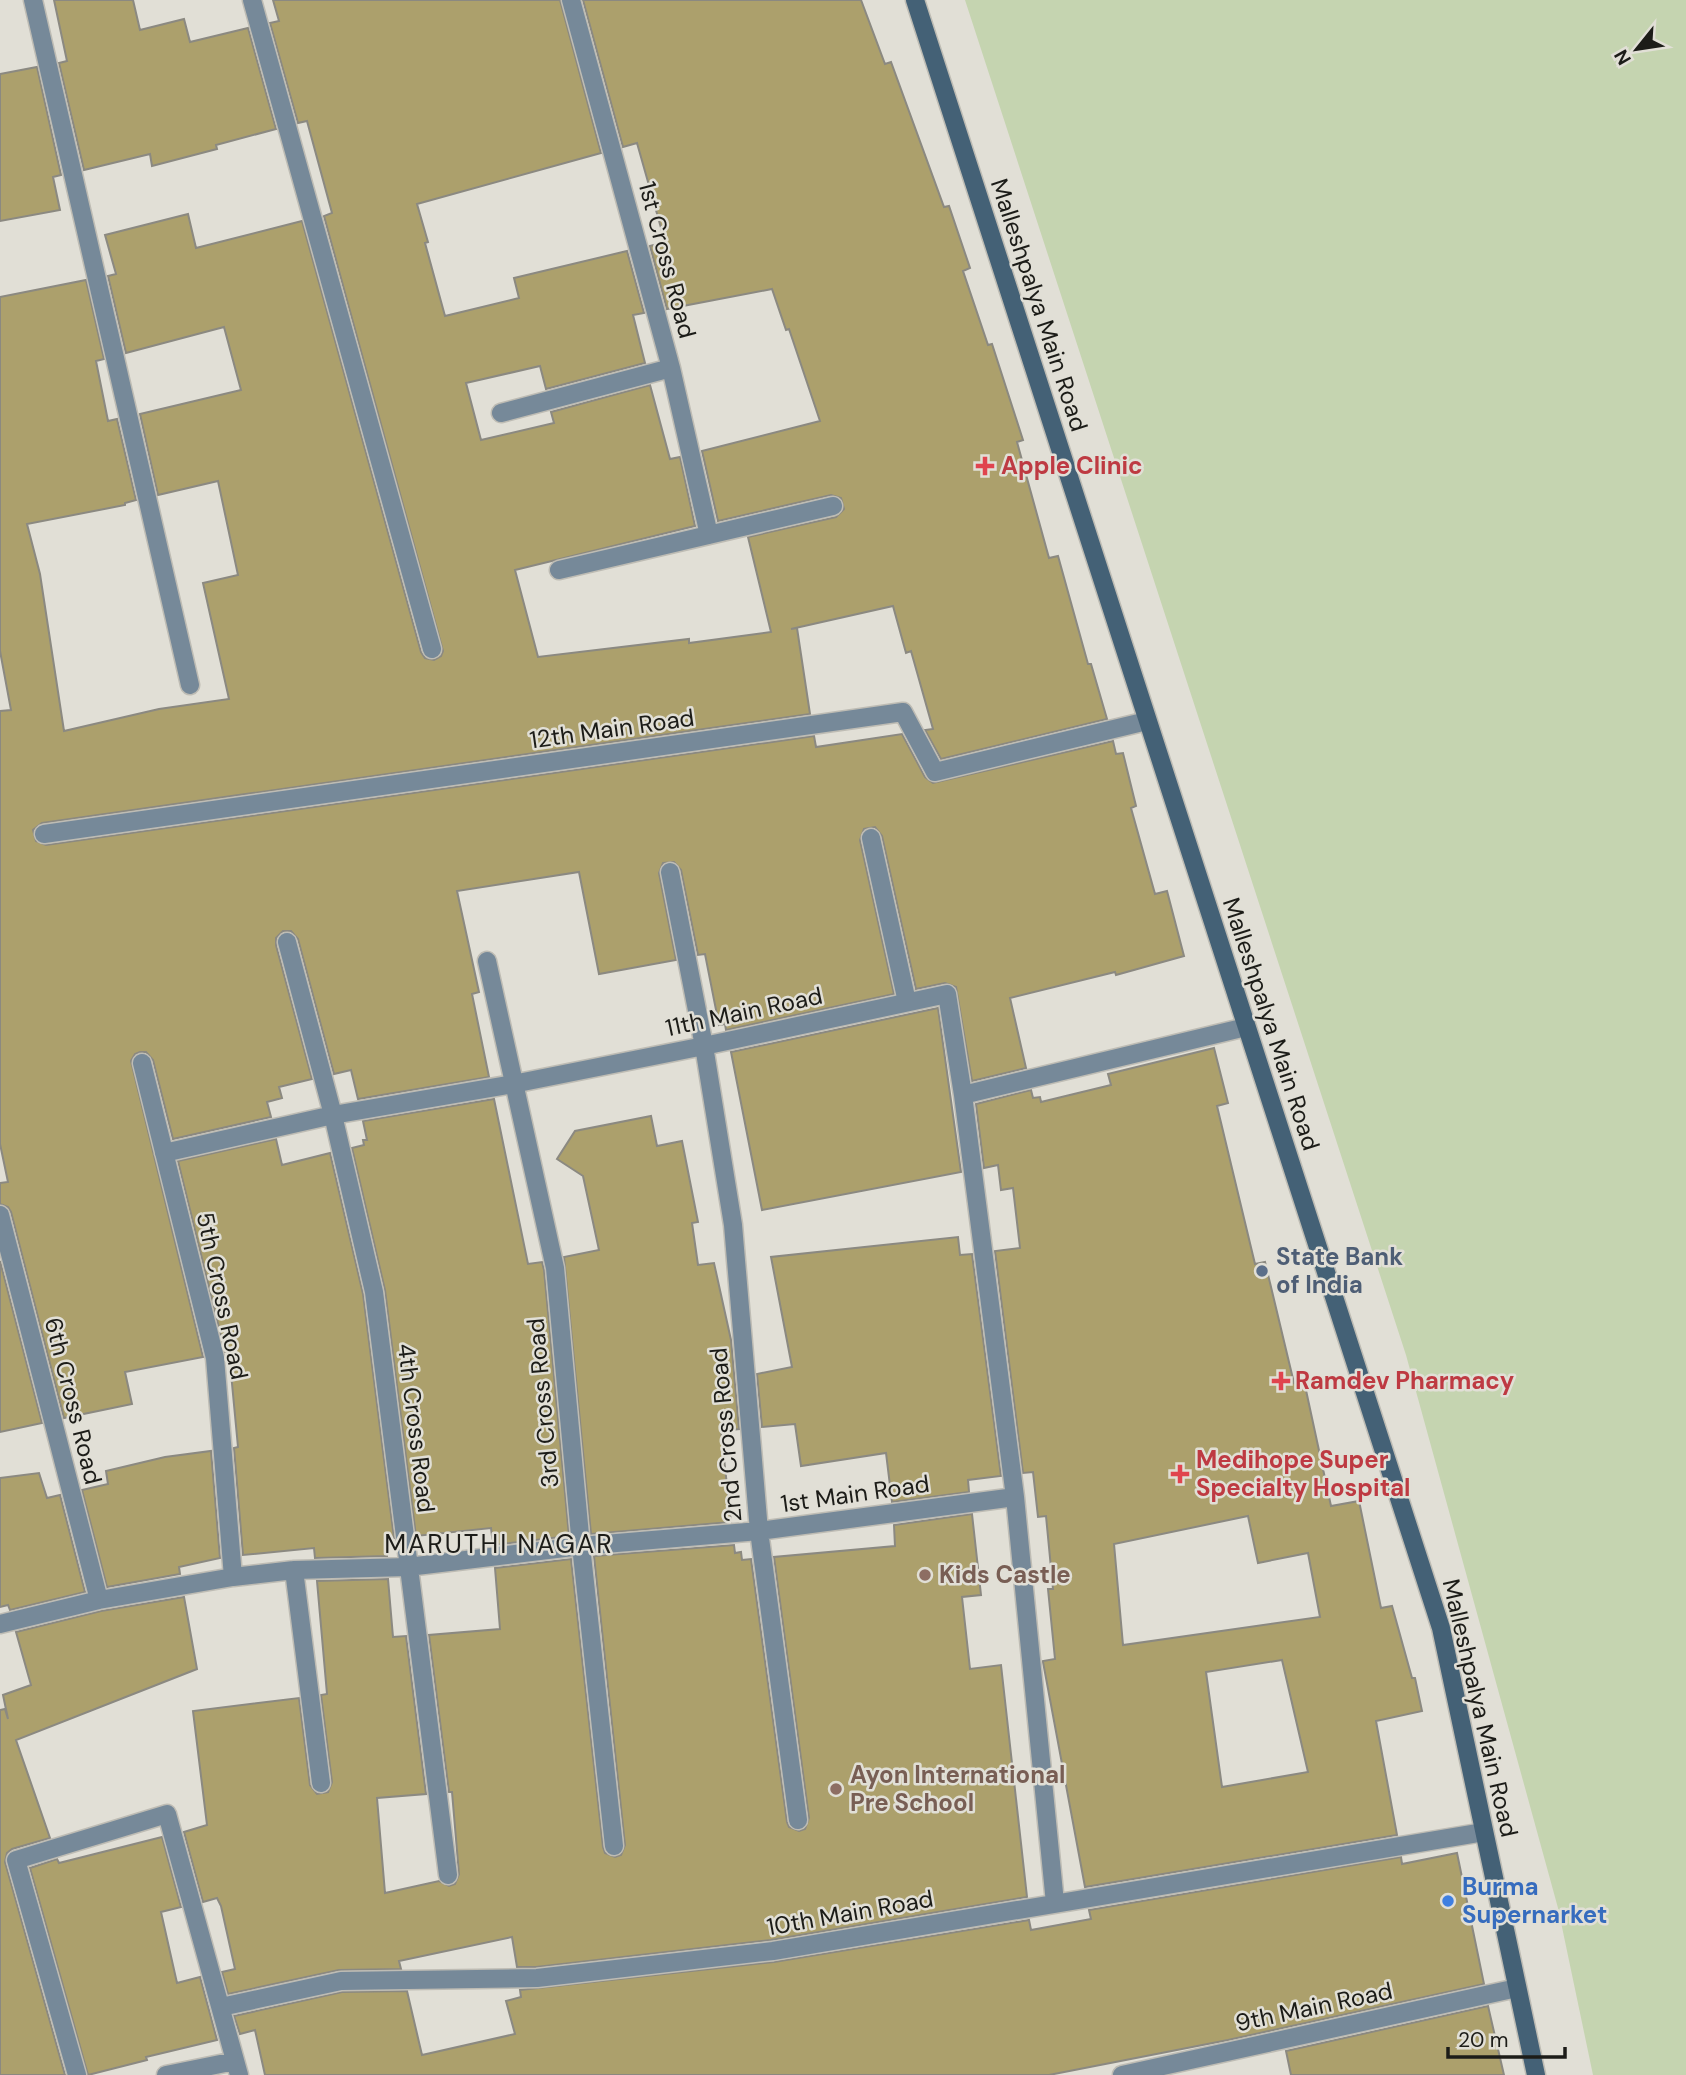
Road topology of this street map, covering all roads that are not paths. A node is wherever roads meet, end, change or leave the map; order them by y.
1 (33, 0) edge
2 (252, 0) edge
3 (571, 0) edge
4 (915, 0) edge
5 (671, 368) junction
6 (500, 413) dead end
7 (833, 506) dead end
8 (709, 535) junction
9 (559, 570) dead end
10 (432, 649) dead end
11 (190, 685) dead end
12 (1147, 721) junction
13 (44, 834) dead end
14 (871, 838) dead end
15 (670, 872) dead end
16 (287, 942) dead end
17 (487, 961) dead end
18 (906, 1002) junction
19 (1247, 1027) junction
20 (704, 1046) junction
21 (142, 1063) dead end
22 (513, 1084) junction
23 (963, 1095) junction
24 (333, 1115) junction
25 (164, 1153) junction
26 (0, 1214) edge
27 (1015, 1497) junction
28 (759, 1531) junction
29 (581, 1546) junction
30 (408, 1567) junction
31 (294, 1570) junction
32 (233, 1577) junction
33 (99, 1600) junction
34 (0, 1624) edge
35 (321, 1783) dead end
36 (798, 1820) dead end
37 (1484, 1832) junction
38 (614, 1846) dead end
39 (448, 1875) dead end
40 (1055, 1903) junction
41 (1517, 1988) junction
42 (222, 2007) junction
43 (237, 2068) edge
44 (77, 2075) edge
45 (166, 2075) edge
46 (1122, 2075) edge
47 (1536, 2075) edge

1 - 11 street
2 - 10 street
3 - 5 street, 1st Cross Road
4 - 12 main road, Malleshpalya Main Road
5 - 6 street
5 - 8 street, 1st Cross Road
7 - 8 street
8 - 9 street
12 - 13 street, 12th Main Road
12 - 19 main road, Malleshpalya Main Road
14 - 18 street
15 - 20 street, 2nd Cross Road
16 - 24 street, 4th Cross Road
17 - 22 street, 3rd Cross Road
18 - 20 street, 11th Main Road
18 - 23 street, 11th Main Road
19 - 23 street
19 - 37 main road, Malleshpalya Main Road
20 - 22 street, 11th Main Road
20 - 28 street, 2nd Cross Road
21 - 25 street, 5th Cross Road
22 - 24 street, 11th Main Road
22 - 29 street, 3rd Cross Road
23 - 27 street
24 - 25 street, 11th Main Road
24 - 30 street, 4th Cross Road
25 - 32 street, 5th Cross Road
26 - 33 street, 6th Cross Road
27 - 28 street, 1st Main Road
27 - 40 street
28 - 29 street, 1st Main Road
28 - 36 street, 2nd Cross Road
29 - 30 street, 1st Main Road
29 - 38 street, 3rd Cross Road
30 - 31 street, 1st Main Road
30 - 39 street, 4th Cross Road
31 - 32 street, 1st Main Road
31 - 35 street
32 - 33 street, 1st Main Road
33 - 34 street, 1st Main Road
37 - 40 street, 10th Main Road
37 - 41 main road, Malleshpalya Main Road
40 - 42 street, 10th Main Road
41 - 46 street, 9th Main Road
41 - 47 main road, Malleshpalya Main Road
42 - 43 street
42 - 44 street
43 - 45 street

